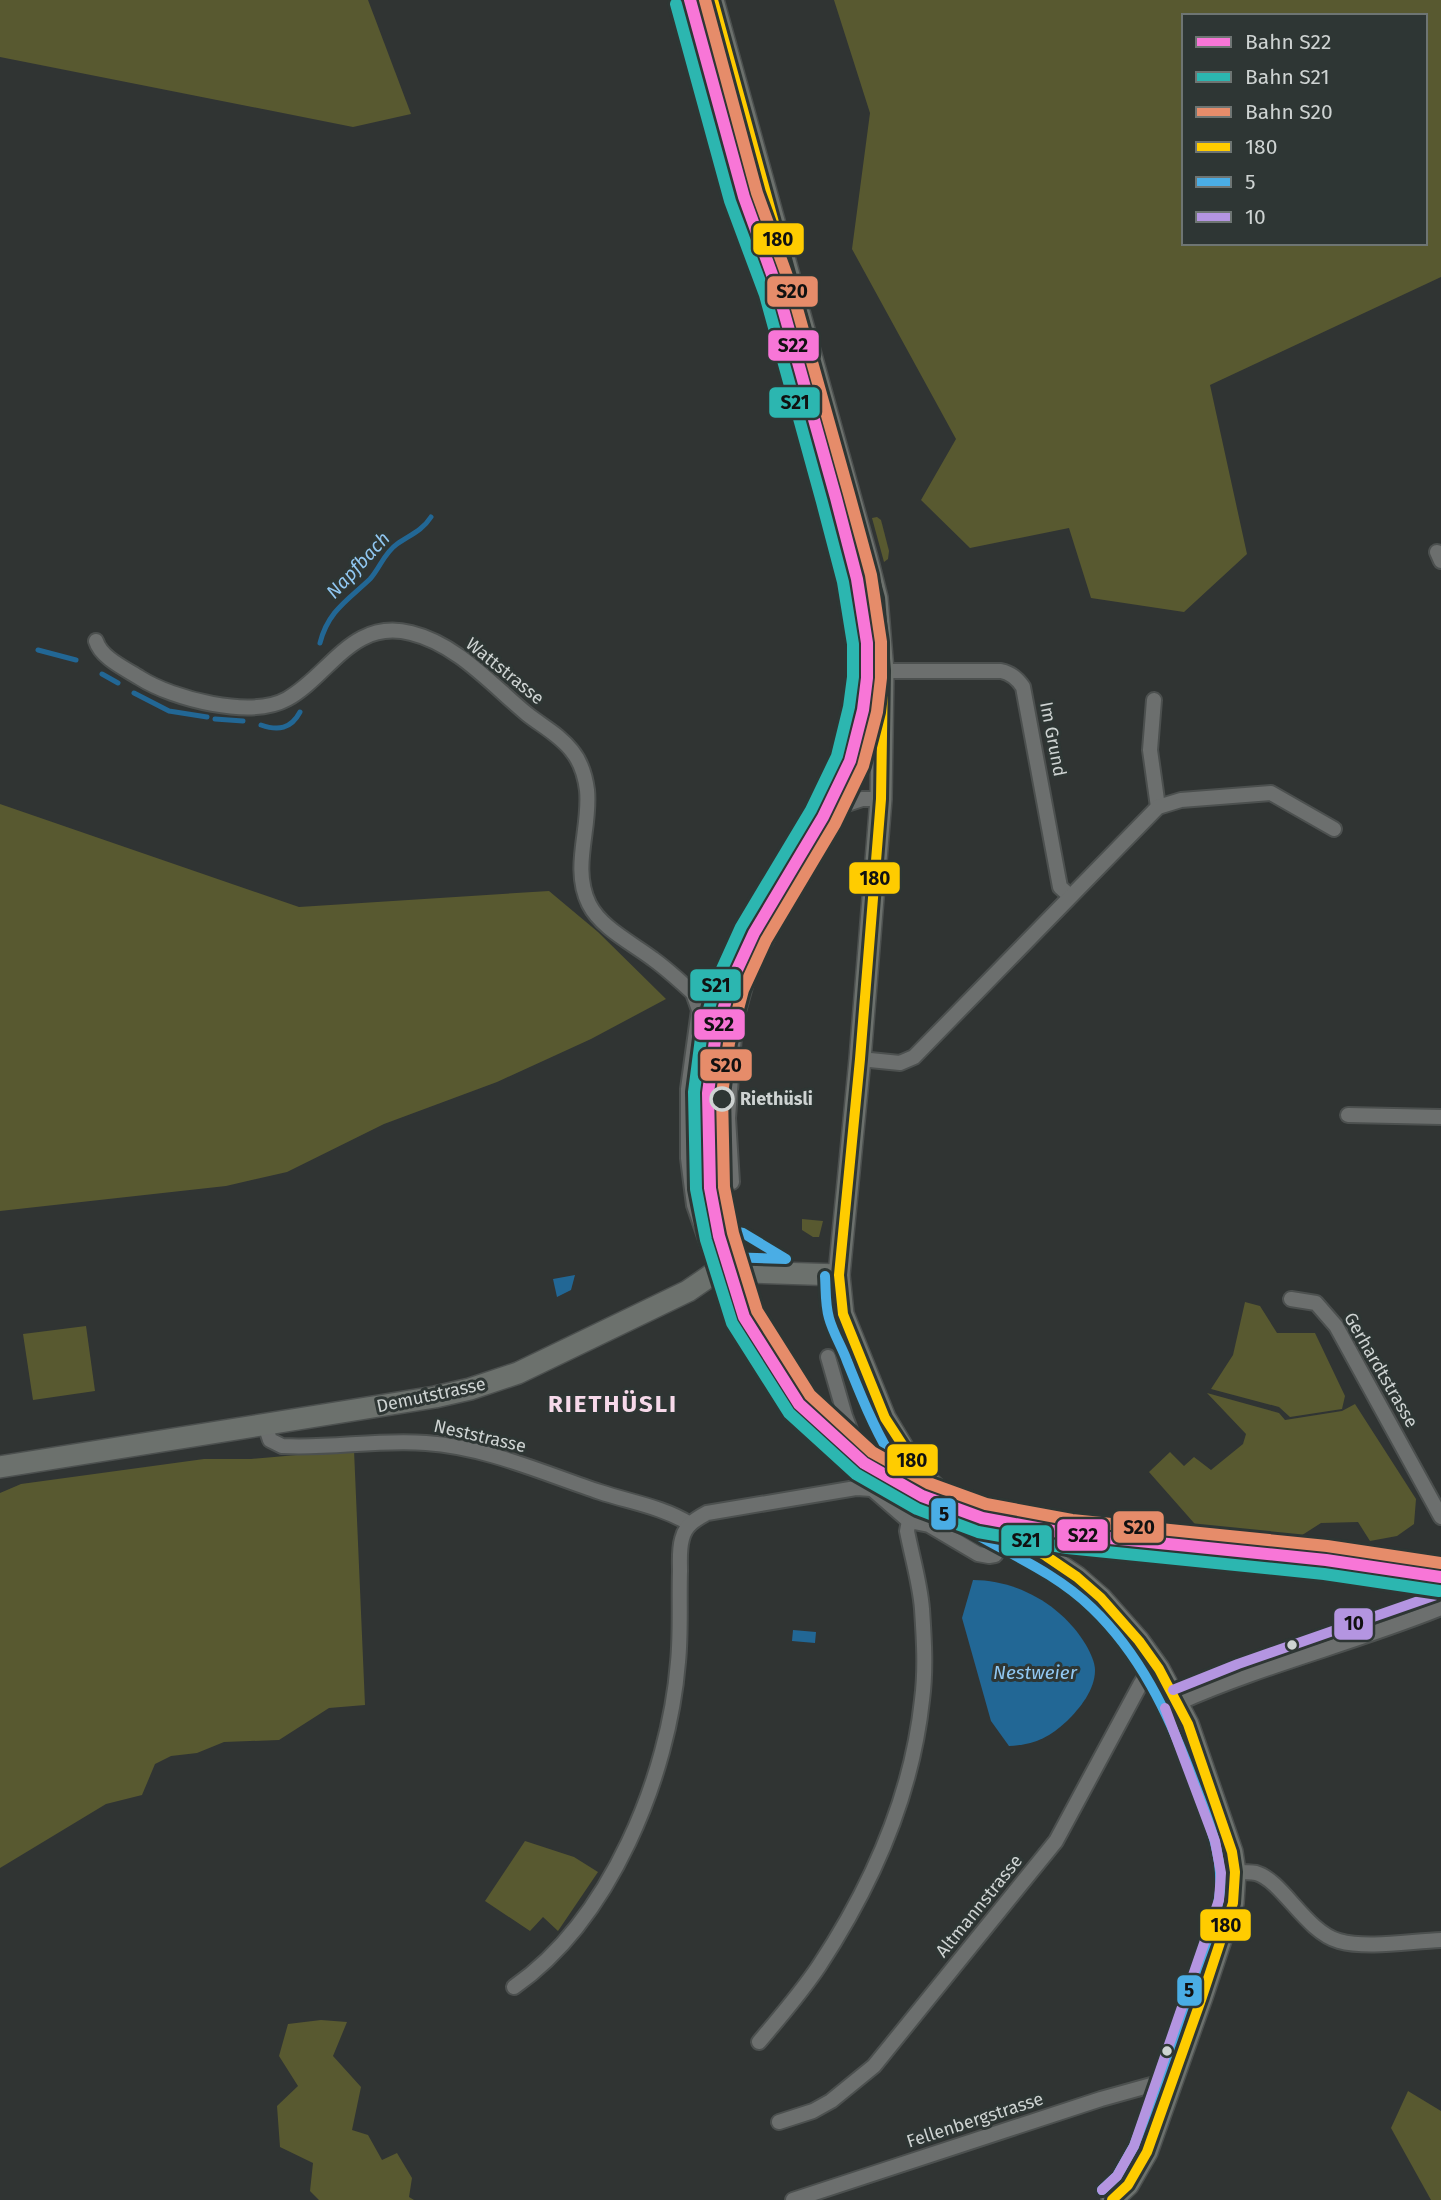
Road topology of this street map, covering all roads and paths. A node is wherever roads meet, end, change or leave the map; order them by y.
1 (713, 0) edge
2 (96, 641) dead end
3 (883, 671) junction
4 (1154, 700) dead end
5 (881, 799) junction
6 (1158, 807) junction
7 (1334, 829) dead end
8 (1070, 896) junction
9 (860, 1059) junction
10 (1348, 1115) dead end
11 (1441, 1118) edge
12 (732, 1182) dead end
13 (717, 1271) junction
14 (839, 1275) junction
15 (1291, 1299) dead end
16 (828, 1357) dead end
17 (265, 1425) junction
18 (0, 1467) edge
19 (872, 1489) junction
20 (1441, 1517) edge
21 (909, 1521) junction
22 (690, 1524) junction
23 (1009, 1535) junction
24 (1441, 1608) edge
25 (1159, 1668) junction
26 (1178, 1703) junction
27 (1235, 1872) junction
28 (1441, 1940) edge
29 (514, 1987) dead end
30 (759, 2042) dead end
31 (1170, 2088) junction
32 (779, 2122) dead end
33 (793, 2200) edge
34 (1112, 2200) edge

1 - 3 main road
2 - 13 street, Wattstrasse
3 - 5 main road
3 - 8 street, Im Grund
4 - 6 street
5 - 9 main road
5 - 12 street
6 - 7 street
6 - 8 street
8 - 9 street
9 - 14 main road
10 - 11 street
13 - 14 main road
13 - 17 main road, Demutstrasse
14 - 23 main road
15 - 20 street, Gerhardtstrasse
16 - 19 street
17 - 18 main road, Demutstrasse
17 - 22 street, Neststrasse
19 - 21 street
19 - 22 street
21 - 23 street
21 - 30 street
22 - 29 street
23 - 25 main road
24 - 26 street
25 - 26 main road
25 - 32 street, Altmannstrasse
26 - 27 main road
27 - 28 street
27 - 31 main road
31 - 33 street, Fellenbergstrasse
31 - 34 main road

